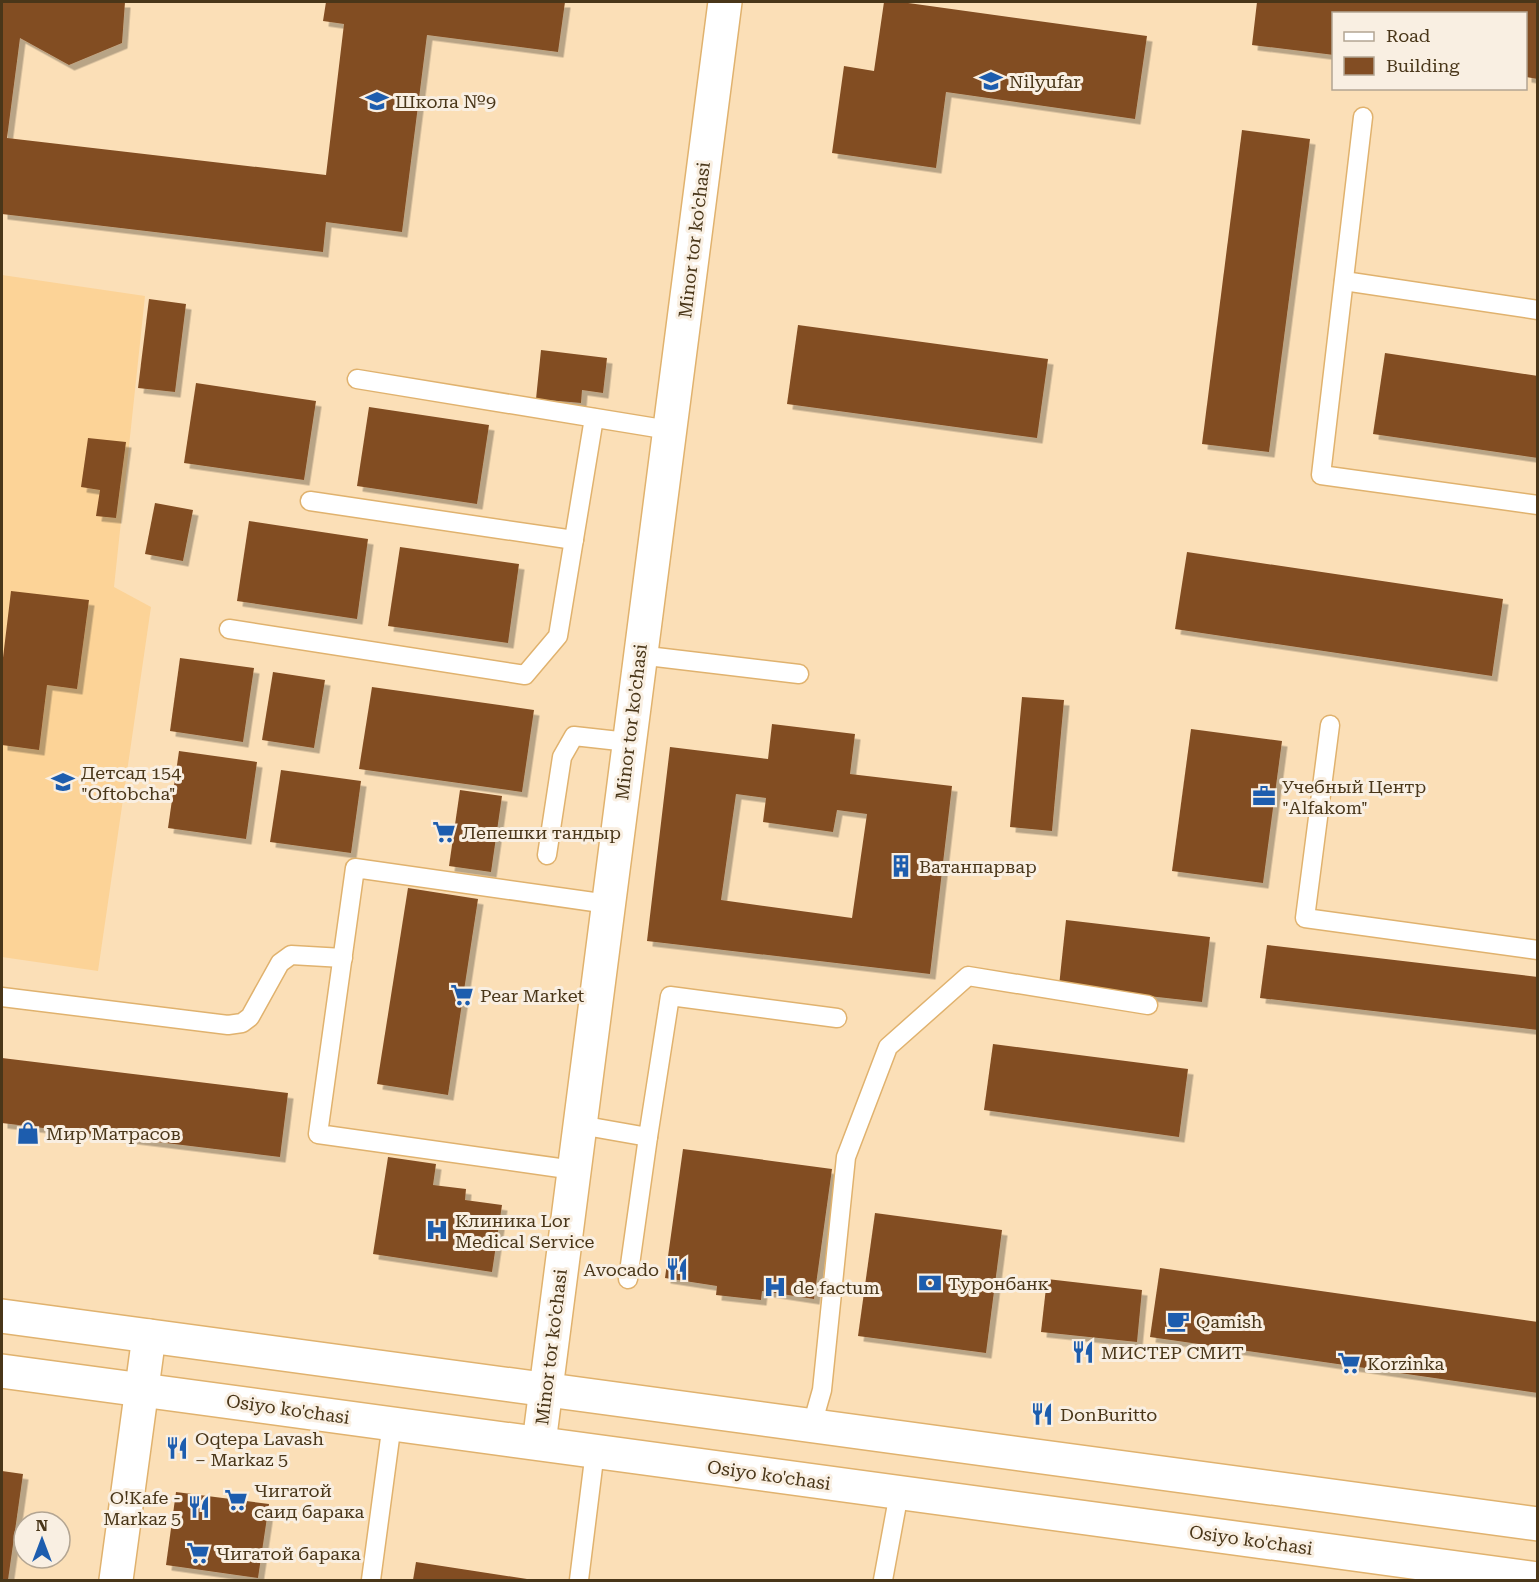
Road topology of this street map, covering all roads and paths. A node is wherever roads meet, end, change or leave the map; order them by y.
1 (725, 2) edge
2 (1364, 117) dead end
3 (1344, 281) junction
4 (1538, 310) edge
5 (357, 379) dead end
6 (594, 418) junction
7 (669, 430) junction
8 (310, 501) dead end
9 (1538, 505) edge
10 (574, 540) junction
11 (229, 629) dead end
12 (639, 655) junction
13 (800, 674) dead end
14 (1329, 725) dead end
15 (628, 742) junction
16 (547, 855) dead end
17 (608, 904) junction
18 (1538, 950) edge
19 (343, 958) junction
20 (2, 997) edge
21 (1148, 1005) dead end
22 (837, 1018) dead end
23 (580, 1125) junction
24 (648, 1137) junction
25 (574, 1170) junction
26 (628, 1279) dead end
27 (2, 1316) edge
28 (149, 1336) junction
29 (2, 1371) edge
30 (142, 1389) junction
31 (546, 1389) junction
32 (392, 1422) junction
33 (812, 1425) junction
34 (539, 1443) junction
35 (595, 1451) junction
36 (899, 1493) junction
37 (1538, 1524) edge
38 (1538, 1579) edge
39 (116, 1581) edge
40 (371, 1581) edge
41 (579, 1581) edge
42 (883, 1581) edge

1 - 7 main road, Minor tor ko'chasi
2 - 3 lane
3 - 4 lane
3 - 9 lane
5 - 6 lane
6 - 7 lane
6 - 10 lane
7 - 12 main road, Minor tor ko'chasi
8 - 10 lane
10 - 11 lane
12 - 13 lane
12 - 15 main road, Minor tor ko'chasi
14 - 18 lane
15 - 16 lane
15 - 17 main road, Minor tor ko'chasi
17 - 19 lane
17 - 23 main road, Minor tor ko'chasi
19 - 20 lane
19 - 25 lane
21 - 33 lane
22 - 24 lane
23 - 24 lane
23 - 25 main road, Minor tor ko'chasi
24 - 26 lane
25 - 31 main road, Minor tor ko'chasi
27 - 28 main road
28 - 30 main road
28 - 31 main road
29 - 30 main road, Osiyo ko'chasi
30 - 32 main road, Osiyo ko'chasi
30 - 39 main road
31 - 33 main road
31 - 34 main road, Minor tor ko'chasi
32 - 34 main road, Osiyo ko'chasi
32 - 40 lane
33 - 37 main road
34 - 35 main road, Osiyo ko'chasi
35 - 36 main road, Osiyo ko'chasi
35 - 41 lane
36 - 38 main road, Osiyo ko'chasi
36 - 42 lane

